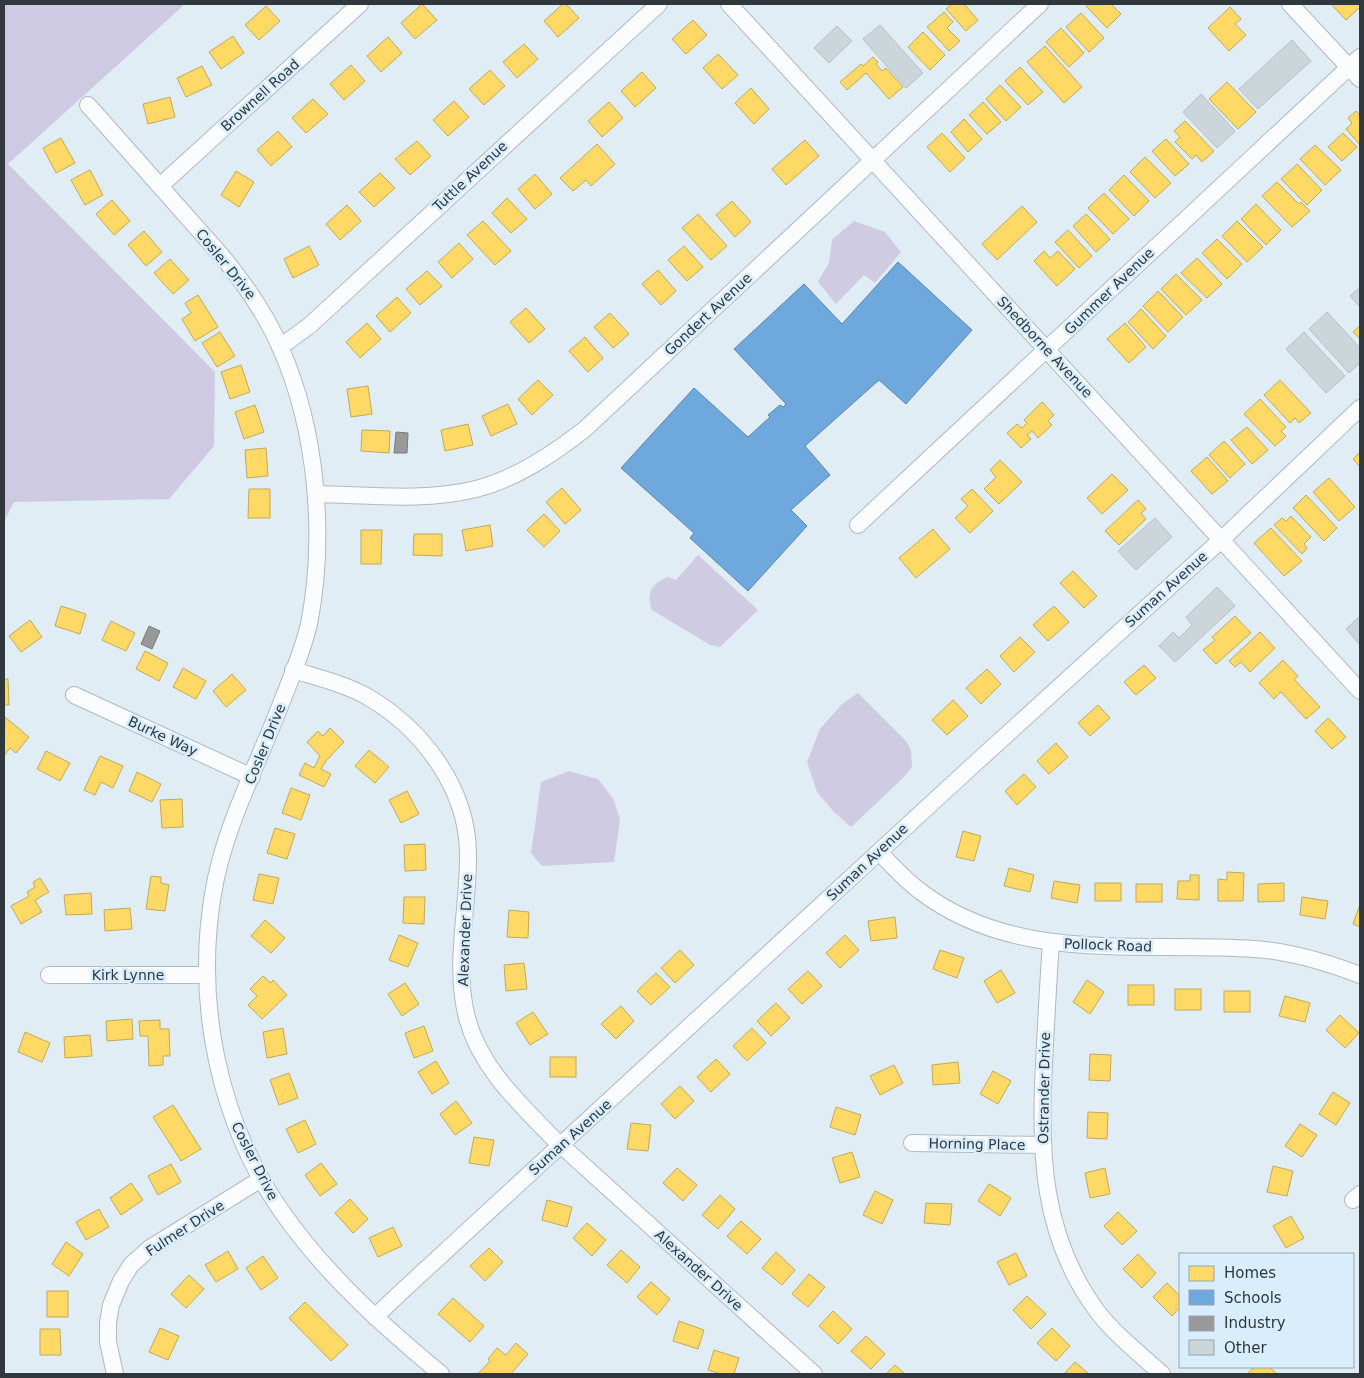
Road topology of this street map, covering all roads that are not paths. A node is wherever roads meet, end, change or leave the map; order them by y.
1 (360, 4) edge
2 (659, 4) edge
3 (730, 4) edge
4 (1040, 4) edge
5 (1290, 4) edge
6 (1357, 67) edge
7 (88, 105) dead end
8 (873, 160) junction
9 (160, 186) junction
10 (280, 347) junction
11 (1048, 350) junction
12 (1360, 408) edge
13 (316, 494) junction
14 (858, 525) dead end
15 (1221, 540) junction
16 (294, 670) junction
17 (1360, 691) edge
18 (74, 695) dead end
19 (252, 776) junction
20 (879, 852) junction
21 (1051, 943) junction
22 (49, 975) dead end
23 (207, 975) junction
24 (1360, 975) edge
25 (912, 1143) dead end
26 (561, 1145) junction
27 (1042, 1145) junction
28 (261, 1179) junction
29 (376, 1317) junction
30 (115, 1374) edge
31 (441, 1374) edge
32 (814, 1374) edge
33 (1162, 1374) edge

1 - 9 street, Brownell Road
2 - 10 street, Tuttle Avenue
3 - 8 street, Shedborne Avenue
4 - 8 street, Gondert Avenue
5 - 6 street
6 - 11 street, Gummer Avenue
7 - 9 street, Cosler Drive
8 - 11 street, Shedborne Avenue
8 - 13 street, Gondert Avenue
9 - 10 street, Cosler Drive
10 - 13 street, Cosler Drive
11 - 14 street, Gummer Avenue
11 - 15 street, Shedborne Avenue
12 - 15 street, Suman Avenue
13 - 16 street, Cosler Drive
15 - 17 street, Shedborne Avenue
15 - 20 street, Suman Avenue
16 - 19 street, Cosler Drive
16 - 26 street, Alexander Drive
18 - 19 street, Burke Way
19 - 23 street, Cosler Drive
20 - 21 street, Pollock Road
20 - 26 street, Suman Avenue
21 - 24 street, Pollock Road
21 - 27 street, Ostrander Drive
22 - 23 street, Kirk Lynne
23 - 28 street, Cosler Drive
25 - 27 street, Horning Place
26 - 29 street, Suman Avenue
26 - 32 street, Alexander Drive
27 - 33 street, Ostrander Drive
28 - 29 street, Cosler Drive
28 - 30 street, Fulmer Drive
29 - 31 street, Cosler Drive

